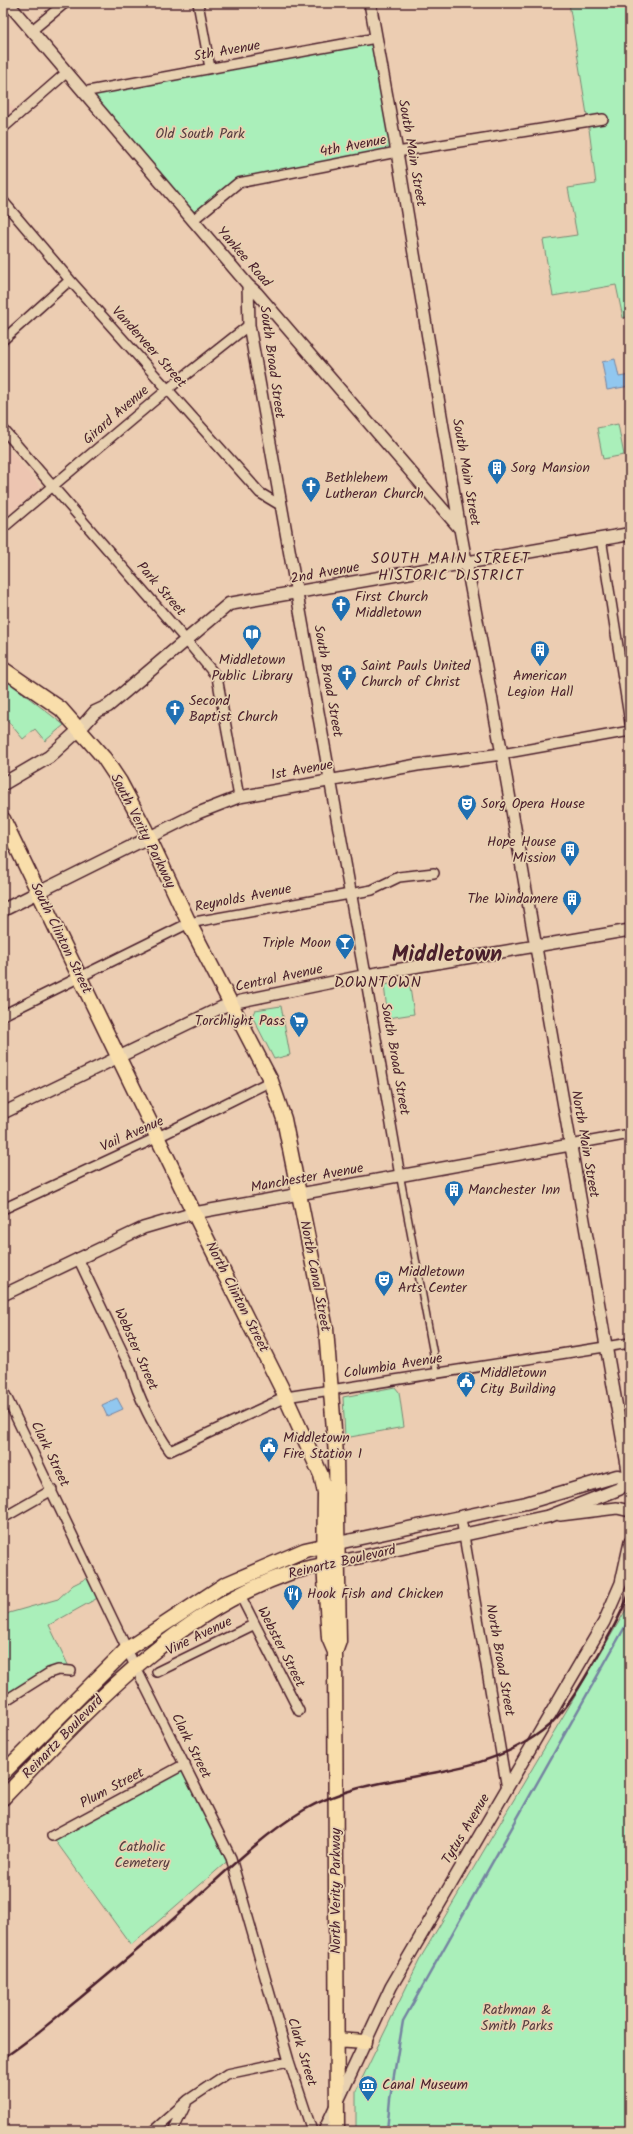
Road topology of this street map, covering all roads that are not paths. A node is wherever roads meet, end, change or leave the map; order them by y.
1 (8, 3) edge
2 (65, 3) edge
3 (198, 3) edge
4 (370, 3) edge
5 (32, 31) junction
6 (376, 38) junction
7 (210, 68) junction
8 (66, 73) junction
9 (83, 92) junction
10 (603, 119) dead end
11 (3, 128) edge
12 (397, 152) junction
13 (3, 201) edge
14 (193, 220) junction
15 (70, 280) junction
16 (248, 285) junction
17 (249, 325) junction
18 (3, 340) edge
19 (168, 389) junction
20 (3, 429) edge
21 (53, 488) junction
22 (280, 505) junction
23 (3, 528) edge
24 (460, 529) junction
25 (630, 534) edge
26 (601, 538) junction
27 (467, 563) junction
28 (297, 593) junction
29 (186, 640) junction
30 (3, 669) edge
31 (10, 676) edge
32 (630, 723) edge
33 (80, 729) junction
34 (630, 731) edge
35 (502, 754) junction
36 (330, 780) junction
37 (3, 784) edge
38 (239, 797) junction
39 (3, 819) edge
40 (149, 839) junction
41 (434, 873) dead end
42 (39, 892) junction
43 (350, 893) junction
44 (3, 910) edge
45 (189, 923) junction
46 (630, 930) edge
47 (535, 946) junction
48 (365, 975) junction
49 (80, 976) junction
50 (231, 1004) junction
51 (3, 1016) edge
52 (120, 1057) junction
53 (271, 1082) junction
54 (3, 1113) edge
55 (630, 1134) edge
56 (158, 1137) junction
57 (570, 1145) junction
58 (400, 1176) junction
59 (299, 1194) junction
60 (3, 1209) edge
61 (194, 1213) junction
62 (78, 1258) junction
63 (3, 1295) edge
64 (630, 1344) edge
65 (606, 1347) junction
66 (438, 1373) junction
67 (3, 1390) edge
68 (330, 1390) junction
69 (286, 1397) junction
70 (170, 1451) joint
71 (630, 1478) edge
72 (630, 1482) edge
73 (52, 1490) junction
74 (630, 1511) edge
75 (550, 1516) junction
76 (3, 1518) edge
77 (461, 1518) junction
78 (464, 1536) junction
79 (630, 1542) edge
80 (332, 1544) junction
81 (331, 1563) junction
82 (240, 1595) junction
83 (253, 1625) junction
84 (127, 1649) junction
85 (135, 1666) junction
86 (71, 1671) dead end
87 (157, 1672) dead end
88 (3, 1702) edge
89 (299, 1711) dead end
90 (185, 1764) junction
91 (3, 1773) edge
92 (507, 1789) junction
93 (3, 1798) edge
94 (52, 1836) dead end
95 (336, 2040) junction
96 (365, 2042) junction
97 (289, 2061) junction
98 (188, 2100) junction
99 (337, 2104) junction
100 (153, 2131) edge
101 (173, 2131) edge
102 (312, 2131) edge
103 (324, 2131) edge
104 (337, 2131) edge

1 - 5 street, Yankee Road
2 - 5 street
3 - 7 street
4 - 6 street, South Main Street
5 - 8 street, Yankee Road
6 - 7 street, 5th Avenue
6 - 12 street, South Main Street
7 - 9 street, 5th Avenue
8 - 9 street, Yankee Road
8 - 11 street
9 - 14 street, Yankee Road
10 - 12 street, 4th Avenue
12 - 14 street, 4th Avenue
12 - 24 street, South Main Street
13 - 15 street, Vanderveer Street
14 - 16 street, Yankee Road
15 - 18 street
15 - 19 street, Vanderveer Street
16 - 17 street, South Broad Street
16 - 24 street, Yankee Road
17 - 19 street, Girard Avenue
17 - 22 street, South Broad Street
19 - 21 street, Girard Avenue
19 - 22 street, Vanderveer Street
20 - 21 street, Park Street
21 - 23 street, Girard Avenue
21 - 29 street, Park Street
22 - 28 street, South Broad Street
24 - 27 street, South Main Street
25 - 26 main road, 2nd Avenue
26 - 27 main road, 2nd Avenue
26 - 32 street
27 - 28 main road, 2nd Avenue
27 - 35 street, South Main Street
28 - 29 main road, 2nd Avenue
28 - 36 street, South Broad Street
29 - 33 main road, 2nd Avenue
29 - 38 street, Park Street
30 - 31 main road, South Verity Parkway
31 - 33 main road, South Verity Parkway
33 - 37 main road, 2nd Avenue
33 - 40 main road, South Verity Parkway
34 - 35 street, 1st Avenue
35 - 36 street, 1st Avenue
35 - 47 street, South Main Street
36 - 38 street, 1st Avenue
36 - 43 street, South Broad Street
38 - 40 street, 1st Avenue
39 - 42 main road, South Clinton Street
40 - 42 street, 1st Avenue
40 - 45 main road, South Verity Parkway
41 - 43 street, Reynolds Avenue
42 - 44 main road, 1st Avenue
42 - 49 main road, South Clinton Street
43 - 45 street, Reynolds Avenue
43 - 48 street, South Broad Street
45 - 49 street, Reynolds Avenue
45 - 50 main road, South Verity Parkway
46 - 47 street, Central Avenue
47 - 48 street, Central Avenue
47 - 57 street, North Main Street
48 - 50 street, Central Avenue
48 - 58 street, South Broad Street
49 - 51 street, Reynolds Avenue
49 - 52 main road, South Clinton Street
50 - 52 street, Central Avenue
50 - 53 main road, North Canal Street
52 - 54 street, Central Avenue
52 - 56 main road, North Clinton Street
53 - 56 street, Vail Avenue
53 - 59 main road, North Canal Street
55 - 57 street, Manchester Avenue
56 - 60 street, Vail Avenue
56 - 61 main road, North Clinton Street
57 - 58 street, Manchester Avenue
57 - 65 street, North Main Street
58 - 59 street, Manchester Avenue
58 - 66 street
59 - 61 street, Manchester Avenue
59 - 68 main road, North Canal Street
61 - 62 street, Manchester Avenue
61 - 69 main road, North Clinton Street
62 - 63 street, Manchester Avenue
62 - 70 street, Webster Street
64 - 65 street, Columbia Avenue
65 - 66 street, Columbia Avenue
65 - 71 street
66 - 68 street, Columbia Avenue
67 - 73 street, Clark Street
68 - 69 street, Columbia Avenue
68 - 80 main road, North Canal Street
69 - 70 street, Columbia Avenue
69 - 80 main road, North Clinton Street
71 - 72 street
71 - 75 main road, Reinartz Boulevard
71 - 77 main road, Reinartz Boulevard
73 - 76 street
73 - 84 street, Clark Street
74 - 75 street
75 - 78 main road, Reinartz Boulevard
77 - 78 street, North Broad Street
77 - 80 main road, Reinartz Boulevard
78 - 81 main road, Reinartz Boulevard
78 - 92 street, North Broad Street
79 - 92 street, Tytus Avenue
80 - 81 main road, North Canal Street
80 - 84 main road, Reinartz Boulevard
81 - 82 main road, Reinartz Boulevard
81 - 95 main road, North Verity Parkway
82 - 83 street, Webster Street
82 - 85 main road, Reinartz Boulevard
83 - 87 street, Vine Avenue
83 - 89 street, Webster Street
84 - 85 street, Clark Street
84 - 91 main road, Reinartz Boulevard
85 - 90 street, Clark Street
85 - 93 main road, Reinartz Boulevard
86 - 88 street
90 - 94 street, Plum Street
90 - 97 street, Clark Street
92 - 96 street, Tytus Avenue
95 - 96 main road
95 - 99 main road, North Verity Parkway
96 - 99 street, Tytus Avenue
97 - 98 street
97 - 102 street, Clark Street
98 - 100 street
98 - 101 street
99 - 103 street, Tytus Avenue
99 - 104 main road, North Verity Parkway

